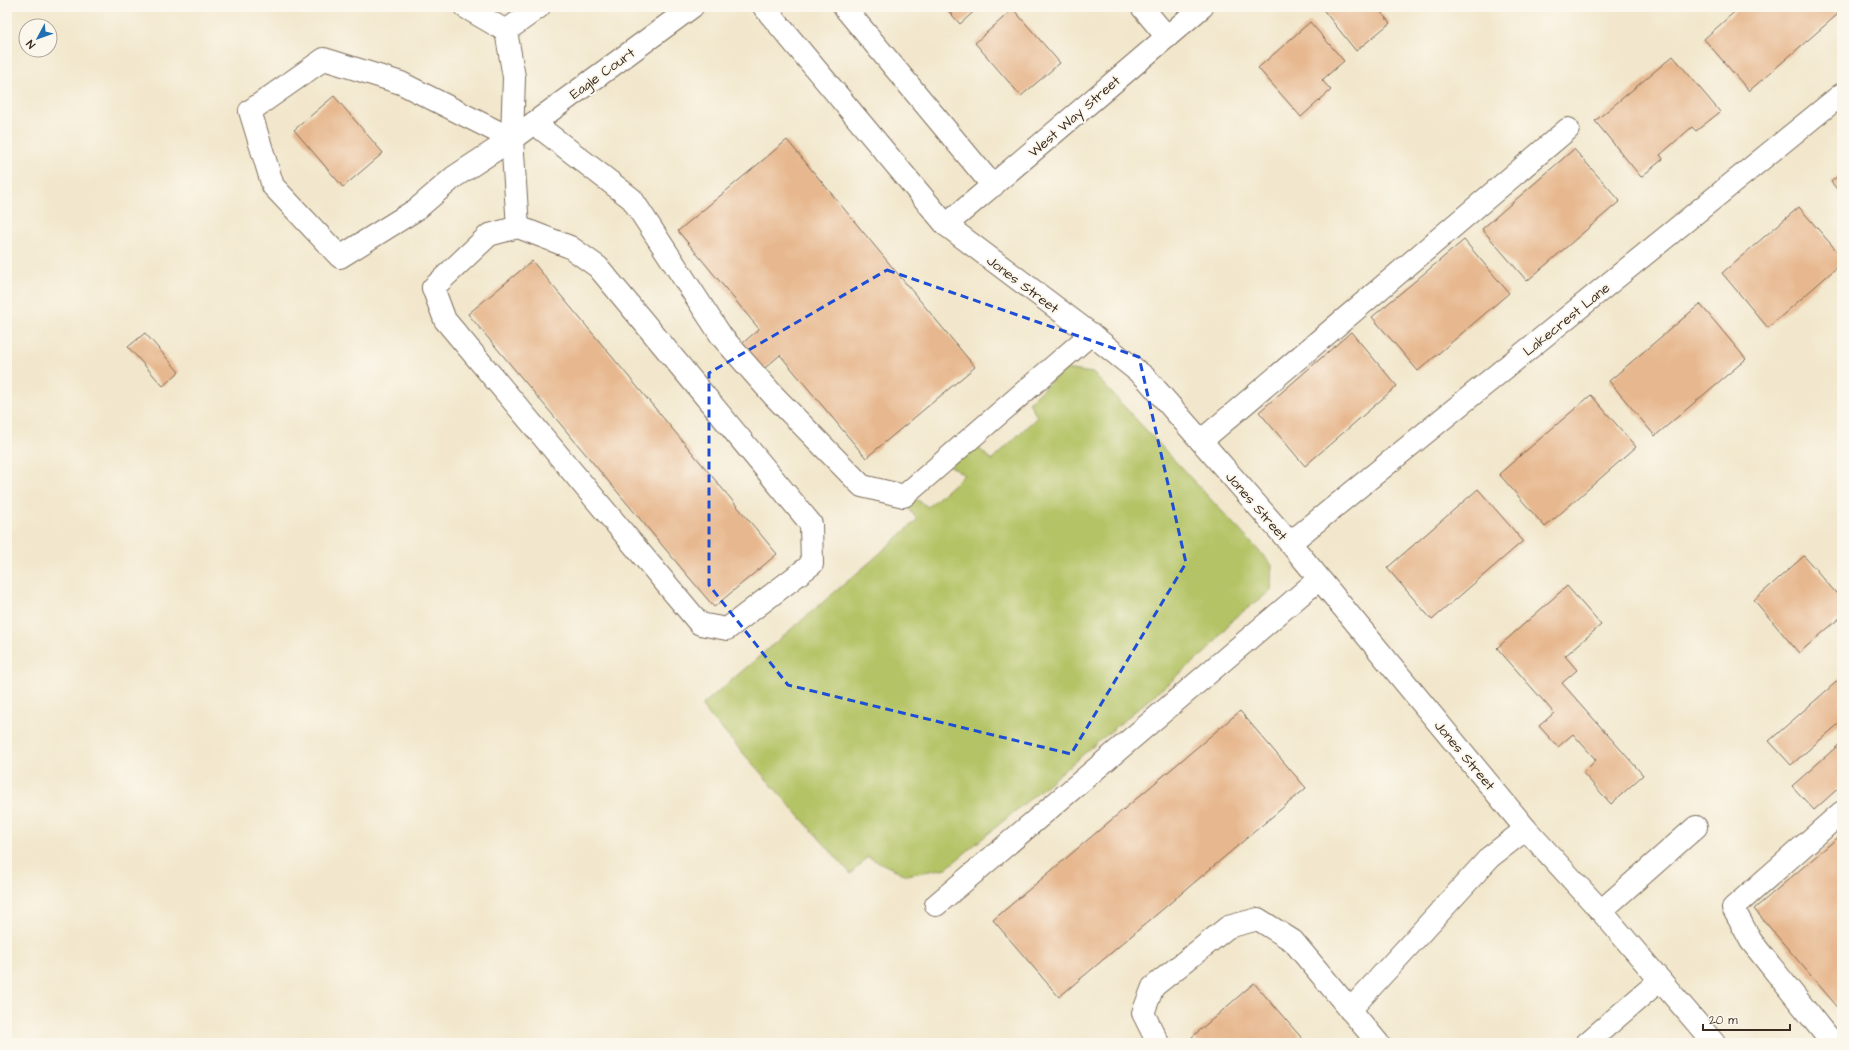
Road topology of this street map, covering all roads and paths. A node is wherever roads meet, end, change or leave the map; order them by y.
1 (465, 7) edge
2 (539, 7) edge
3 (692, 7) edge
4 (764, 7) edge
5 (844, 7) edge
6 (1142, 7) edge
7 (1202, 7) edge
8 (506, 31) junction
9 (1166, 37) junction
10 (1842, 94) edge
11 (534, 123) junction
12 (1568, 129) dead end
13 (512, 139) junction
14 (993, 186) junction
15 (946, 225) junction
16 (518, 227) junction
17 (1091, 334) junction
18 (1201, 441) junction
19 (1290, 543) junction
20 (1320, 579) junction
21 (1842, 812) edge
22 (1696, 827) dead end
23 (1526, 829) junction
24 (936, 905) dead end
25 (1601, 911) junction
26 (1660, 980) junction
27 (1350, 1010) junction
28 (1158, 1043) edge
29 (1378, 1043) edge
30 (1587, 1043) edge
31 (1714, 1043) edge
32 (1832, 1043) edge

1 - 8 street
2 - 8 street
3 - 11 street, Eagle Court
4 - 15 street, Jones Street
5 - 14 street
6 - 9 street
7 - 9 street, West Way Street
8 - 13 street
9 - 14 street, West Way Street
10 - 19 street, Lakecrest Lane
11 - 13 street, Eagle Court
11 - 17 street
12 - 18 street
13 - 13 street, Eagle Court
13 - 16 street
14 - 15 street, West Way Street
15 - 17 street, Jones Street
16 - 16 street
17 - 18 street, Jones Street
18 - 19 street, Jones Street
19 - 20 street, Jones Street
20 - 23 street, Jones Street
20 - 24 street
21 - 32 street
22 - 25 street
23 - 25 street, Jones Street
23 - 27 street
25 - 26 street, Jones Street
26 - 30 street
26 - 31 street, Jones Street
27 - 28 street
27 - 29 street

